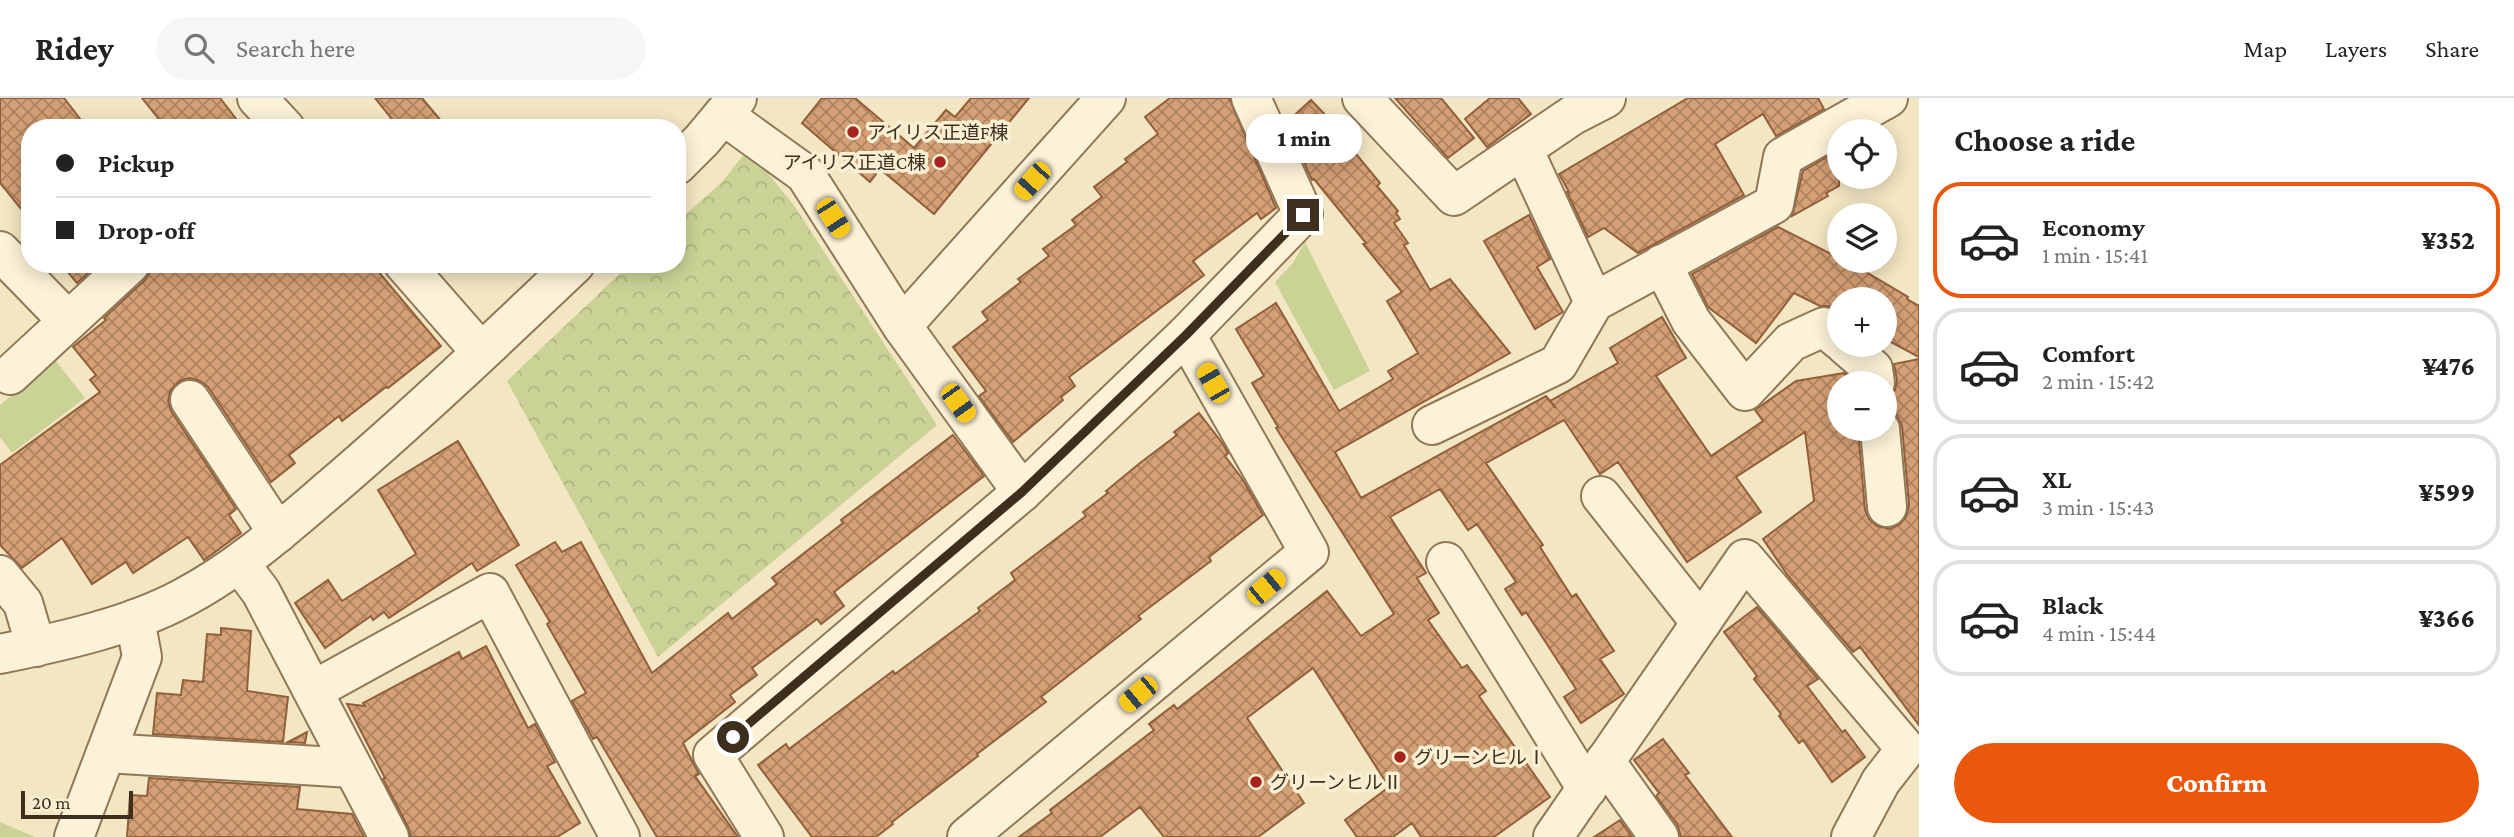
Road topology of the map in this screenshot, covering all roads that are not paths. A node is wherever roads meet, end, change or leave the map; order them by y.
1 (1106, 98) edge
2 (1251, 98) edge
3 (1362, 98) edge
4 (1606, 98) edge
5 (1888, 98) edge
6 (730, 106) edge
7 (1567, 106) edge
8 (1523, 149) junction
9 (686, 155) edge
10 (0, 251) edge
11 (1662, 264) junction
12 (21, 273) edge
13 (21, 273) edge
14 (120, 273) edge
15 (412, 273) edge
16 (565, 273) edge
17 (1594, 302) junction
18 (68, 321) junction
19 (902, 326) junction
20 (1827, 330) edge
21 (1186, 335) junction
22 (481, 352) junction
23 (1860, 357) edge
24 (1874, 371) edge
25 (10, 375) dead end
26 (190, 400) dead end
27 (1432, 425) dead end
28 (1881, 441) edge
29 (1022, 492) junction
30 (1601, 496) dead end
31 (1888, 507) dead end
32 (278, 533) junction
33 (1446, 562) dead end
34 (240, 564) junction
35 (17, 583) edge
36 (135, 619) junction
37 (1701, 623) junction
38 (18, 650) edge
39 (314, 690) junction
40 (106, 753) junction
41 (351, 768) junction
42 (1596, 775) junction
43 (74, 837) edge
44 (389, 837) edge
45 (620, 837) edge
46 (764, 837) edge
47 (967, 837) edge
48 (1553, 837) edge
49 (1659, 837) edge
50 (1851, 837) edge

1 - 19 street
2 - 21 street
3 - 8 street
4 - 7 street
5 - 11 street
6 - 9 street
6 - 19 street
7 - 8 street
8 - 17 street
10 - 13 street
11 - 17 street
11 - 20 street
12 - 18 street
14 - 18 street
15 - 22 street
16 - 22 street
17 - 27 street
18 - 25 street
19 - 29 street
21 - 29 street
21 - 47 street
22 - 32 street
23 - 24 street
26 - 32 street
28 - 31 street
29 - 46 street
30 - 37 street
32 - 34 street
33 - 42 street
34 - 36 street
34 - 39 street
35 - 38 street
36 - 38 street
36 - 40 street
37 - 42 street
37 - 50 street
39 - 41 street
39 - 45 street
40 - 41 street
40 - 43 street
41 - 44 street
42 - 48 street
42 - 49 street

